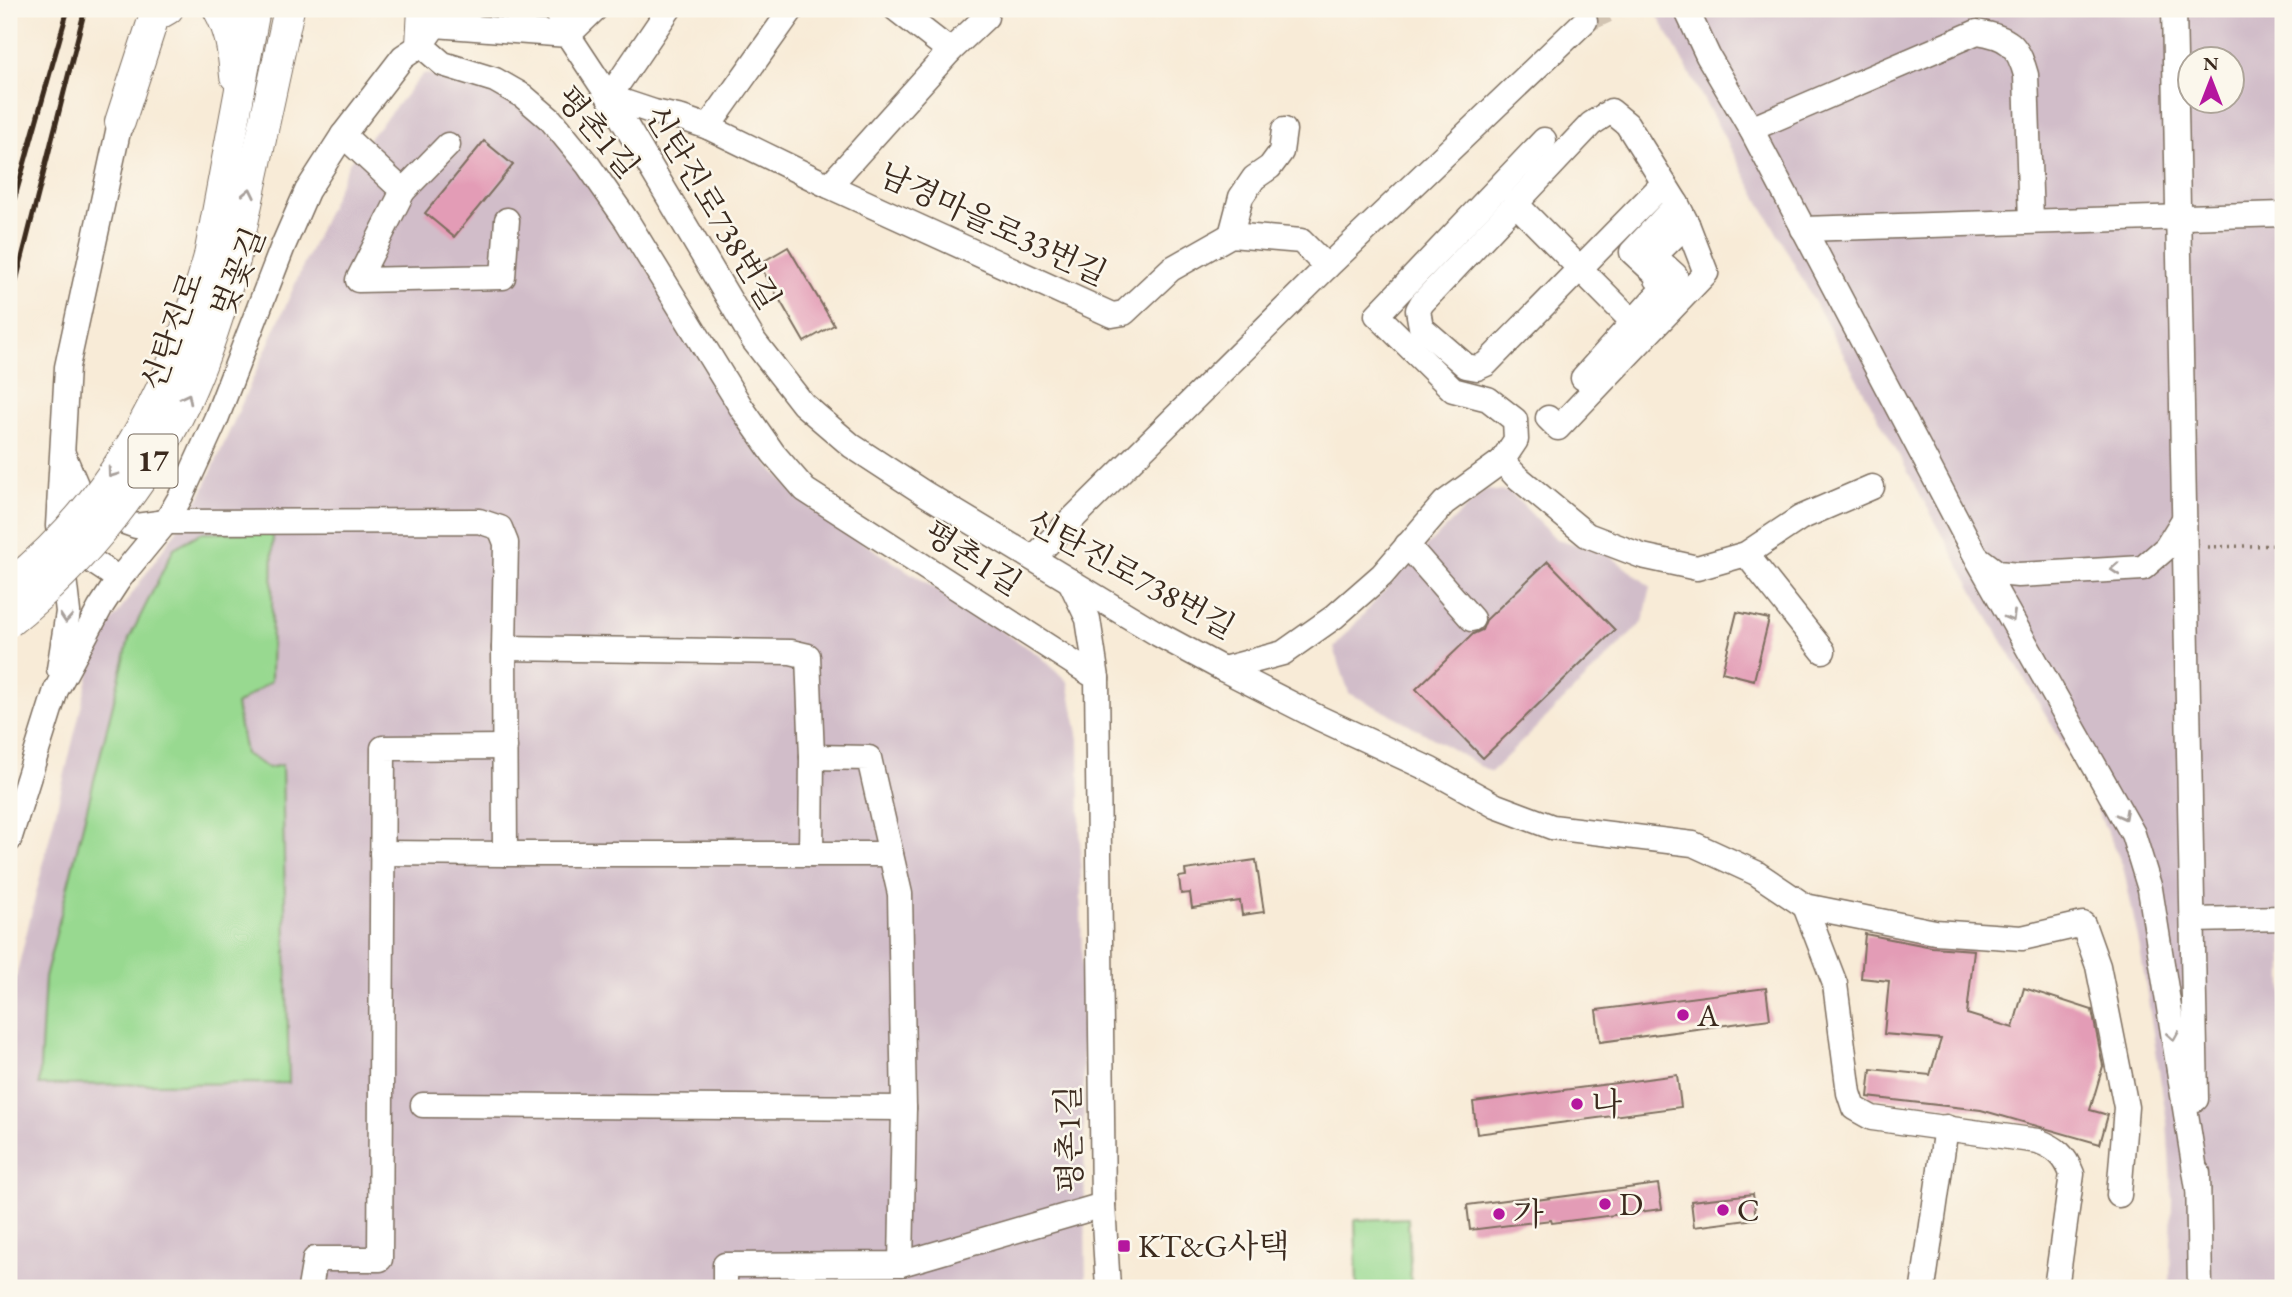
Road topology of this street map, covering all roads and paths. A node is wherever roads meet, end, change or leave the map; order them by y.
1 (143, 9) edge
2 (167, 9) edge
3 (219, 9) edge
4 (256, 9) edge
5 (289, 9) edge
6 (555, 9) edge
7 (595, 9) edge
8 (669, 9) edge
9 (792, 9) edge
10 (896, 9) edge
11 (1686, 9) edge
12 (2174, 9) edge
13 (986, 17) dead end
14 (432, 20) edge
15 (1585, 21) tunnel mouth
16 (568, 35) junction
17 (950, 51) junction
18 (609, 97) junction
19 (236, 110) junction
20 (120, 122) junction
21 (708, 127) junction
22 (1751, 129) junction
23 (1284, 130) dead end
24 (343, 135) junction
25 (1544, 140) dead end
26 (448, 145) dead end
27 (829, 186) junction
28 (403, 191) junction
29 (1515, 203) junction
30 (1676, 204) junction
31 (2283, 214) edge
32 (2178, 216) junction
33 (507, 220) dead end
34 (2031, 221) junction
35 (1802, 229) junction
36 (1231, 235) junction
37 (222, 258) junction
38 (1327, 267) junction
39 (1581, 268) junction
40 (1629, 318) junction
41 (1548, 418) junction
42 (1516, 429) junction
43 (63, 454) junction
44 (1503, 461) junction
45 (1872, 487) dead end
46 (2185, 519) junction
47 (166, 522) junction
48 (58, 526) junction
49 (1407, 545) junction
50 (2283, 545) edge
51 (2208, 547) dead end
52 (1746, 554) junction
53 (1034, 557) junction
54 (1977, 558) junction
55 (119, 579) junction
56 (1070, 581) junction
57 (9, 585) edge
58 (1472, 619) dead end
59 (9, 622) edge
60 (504, 648) junction
61 (1823, 651) dead end
62 (1223, 669) junction
63 (1097, 678) junction
64 (56, 690) junction
65 (505, 747) junction
66 (811, 757) junction
67 (9, 840) edge
68 (382, 853) junction
69 (505, 854) junction
70 (811, 854) junction
71 (891, 854) junction
72 (1805, 906) junction
73 (2283, 918) edge
74 (2193, 919) junction
75 (423, 1105) dead end
76 (904, 1108) junction
77 (1946, 1127) junction
78 (2198, 1189) junction
79 (2119, 1195) dead end
80 (1104, 1205) junction
81 (901, 1264) junction
82 (310, 1288) edge
83 (725, 1288) edge
84 (1108, 1288) edge
85 (1923, 1288) edge
86 (2056, 1288) edge
87 (2200, 1288) edge

1 - 20 street
2 - 20 main road
3 - 19 main road
4 - 19 main road, 신탄진로 / 17
37 -> 5 main road, 신탄진로 / 17
6 - 16 street, 신탄진로738번길
7 - 16 street
8 - 18 street
9 - 21 street
10 - 17 street
11 - 22 street
12 - 32 street
13 - 17 street
14 - 16 street
14 - 24 street, 벚꽃길
14 - 63 street, 평촌1길
15 - 38 street
16 - 18 street, 신탄진로738번길
17 - 27 street
18 - 21 street, 신탄진로738번길
18 - 53 street, 신탄진로738번길
19 - 37 main road, 신탄진로 / 17
20 - 43 street
21 - 27 street, 신탄진로738번길
22 - 34 street
22 - 35 street
23 - 36 street
24 - 28 street
24 - 47 street, 벚꽃길
25 - 42 street
26 - 28 street
27 - 36 street, 남경마을로33번길
28 - 33 street
29 - 30 street
29 - 39 street
29 - 39 street
30 - 39 street
30 - 40 street
30 - 41 street
31 - 32 street
32 - 34 street
32 - 46 street
34 - 35 street
35 - 54 street
36 - 38 street
37 -> 57 main road, 신탄진로 / 17, bridge
59 -> 37 main road, 신탄진로 / 17, bridge
38 - 53 street
39 - 40 street
40 - 41 street
41 - 42 street
42 - 44 street
43 - 47 street
43 - 48 street
44 - 49 street, 신탄진로738번길
44 - 52 street
45 - 52 street
46 -> 54 street
46 - 74 street
47 - 55 street, 벚꽃길
47 - 60 street
48 - 55 street
48 -> 64 street
49 - 58 street
49 - 62 street, 신탄진로738번길
50 - 51 path
52 - 61 street
53 - 56 street, 신탄진로738번길
54 -> 78 street
55 - 64 street, 벚꽃길
56 - 62 street, 신탄진로738번길
56 - 63 street
60 - 65 street
60 - 66 street
62 - 72 street
63 - 80 street, 평촌1길
64 - 67 street, 벚꽃길
65 - 68 street
65 - 69 street
66 - 70 street
66 - 71 street
68 - 69 street
68 - 82 street
69 - 70 street
70 - 71 street
71 - 76 street
72 - 77 street
72 - 79 street
73 - 74 street
74 - 78 street
75 - 76 street
76 - 81 street
77 - 85 street
77 - 86 street
78 - 87 street
80 - 81 street
80 - 84 street, 평촌1길
81 - 83 street

